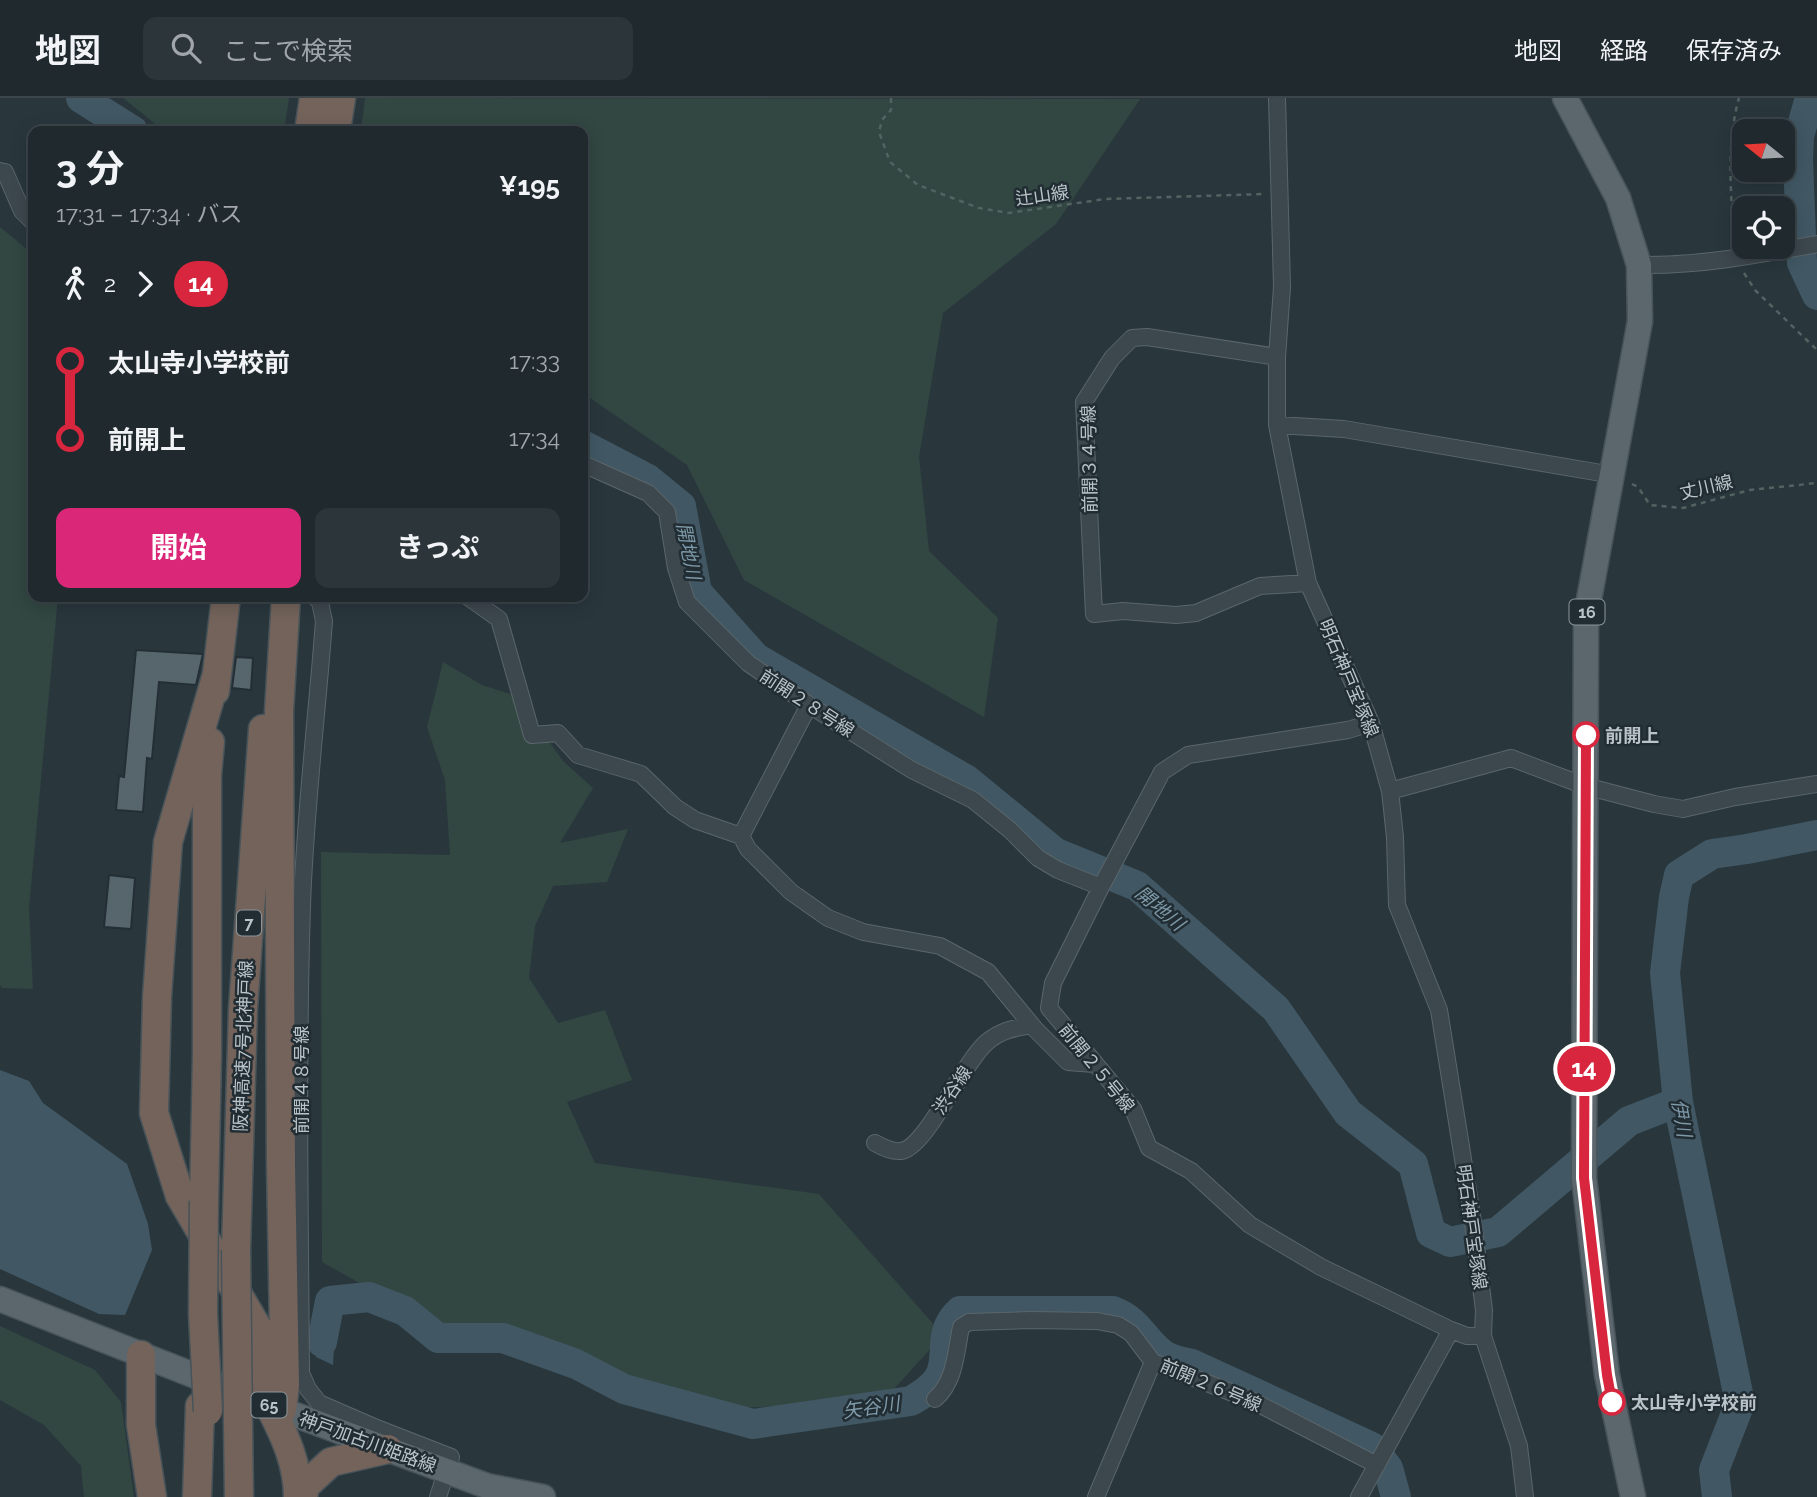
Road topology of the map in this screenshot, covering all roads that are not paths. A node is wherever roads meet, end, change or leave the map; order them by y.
1 (314, 98) edge
2 (341, 98) edge
3 (1277, 98) edge
4 (1565, 98) edge
5 (310, 126) edge
6 (337, 126) edge
7 (0, 171) edge
8 (28, 217) edge
9 (1817, 244) edge
10 (1639, 265) junction
11 (1277, 358) junction
12 (1277, 425) junction
13 (588, 466) edge
14 (1613, 475) junction
15 (1308, 583) junction
16 (225, 602) edge
17 (273, 602) edge
18 (286, 602) edge
19 (320, 602) edge
20 (475, 602) edge
21 (217, 674) junction
22 (809, 705) junction
23 (1371, 723) junction
24 (1817, 784) edge
25 (1585, 786) junction
26 (1390, 792) junction
27 (741, 836) junction
28 (1101, 886) junction
29 (1032, 1025) junction
30 (1094, 1064) junction
31 (875, 1143) dead end
32 (0, 1299) edge
33 (1451, 1330) junction
34 (1483, 1336) junction
35 (141, 1355) junction
36 (1153, 1362) junction
37 (936, 1399) dead end
38 (270, 1405) junction
39 (204, 1408) junction
40 (388, 1449) junction
41 (1380, 1460) junction
42 (447, 1471) junction
43 (152, 1497) edge
44 (197, 1497) edge
45 (210, 1497) edge
46 (239, 1497) edge
47 (301, 1497) edge
48 (438, 1497) edge
49 (543, 1497) edge
50 (1096, 1497) edge
51 (1359, 1497) edge
52 (1525, 1497) edge
53 (1633, 1497) edge

1 - 5 highway
2 - 6 highway
3 - 11 street, 明石神戸宝塚線
4 - 10 main road, 16
7 - 8 street
9 - 10 street
10 - 14 main road, 16
11 - 12 street, 明石神戸宝塚線
11 - 15 street, 前開３４号線
12 - 14 street
12 - 15 street, 明石神戸宝塚線
13 - 22 street, 前開２８号線
14 - 25 main road, 16
15 - 23 street, 明石神戸宝塚線
16 - 21 highway, 阪神高速7号北神戸線
17 - 46 highway, 阪神高速7号北神戸線 / 7, bridge
18 - 38 highway
19 - 42 street, 前開４８号線
20 - 27 street
21 - 38 highway
21 - 39 highway, 阪神高速7号北神戸線, bridge
22 - 27 street
22 - 28 street, 前開２８号線
23 - 26 street, 明石神戸宝塚線
23 - 28 street, 前開２５号線
24 - 25 street
25 - 26 street
25 - 53 main road, 16
26 - 34 street, 明石神戸宝塚線
27 - 29 street
28 - 30 street, 前開２５号線
29 - 30 street
29 - 31 street, 渋谷線
30 - 33 street, 前開２５号線
32 - 35 main road, 神戸加古川姫路線 / 65
33 - 34 street, 前開２５号線
33 - 41 street
34 - 52 street, 明石神戸宝塚線
35 - 38 main road, 神戸加古川姫路線 / 65
35 - 43 highway
36 - 37 street, 前開２６号線
36 - 41 street, 前開２６号線
36 - 50 street
38 - 40 main road, 神戸加古川姫路線 / 65
38 - 47 highway
39 - 44 highway
39 - 45 highway, 阪神高速7号北神戸線
40 - 42 main road, 神戸加古川姫路線 / 65
40 - 47 highway
41 - 51 street
42 - 48 street
42 - 49 main road, 神戸加古川姫路線 / 65

